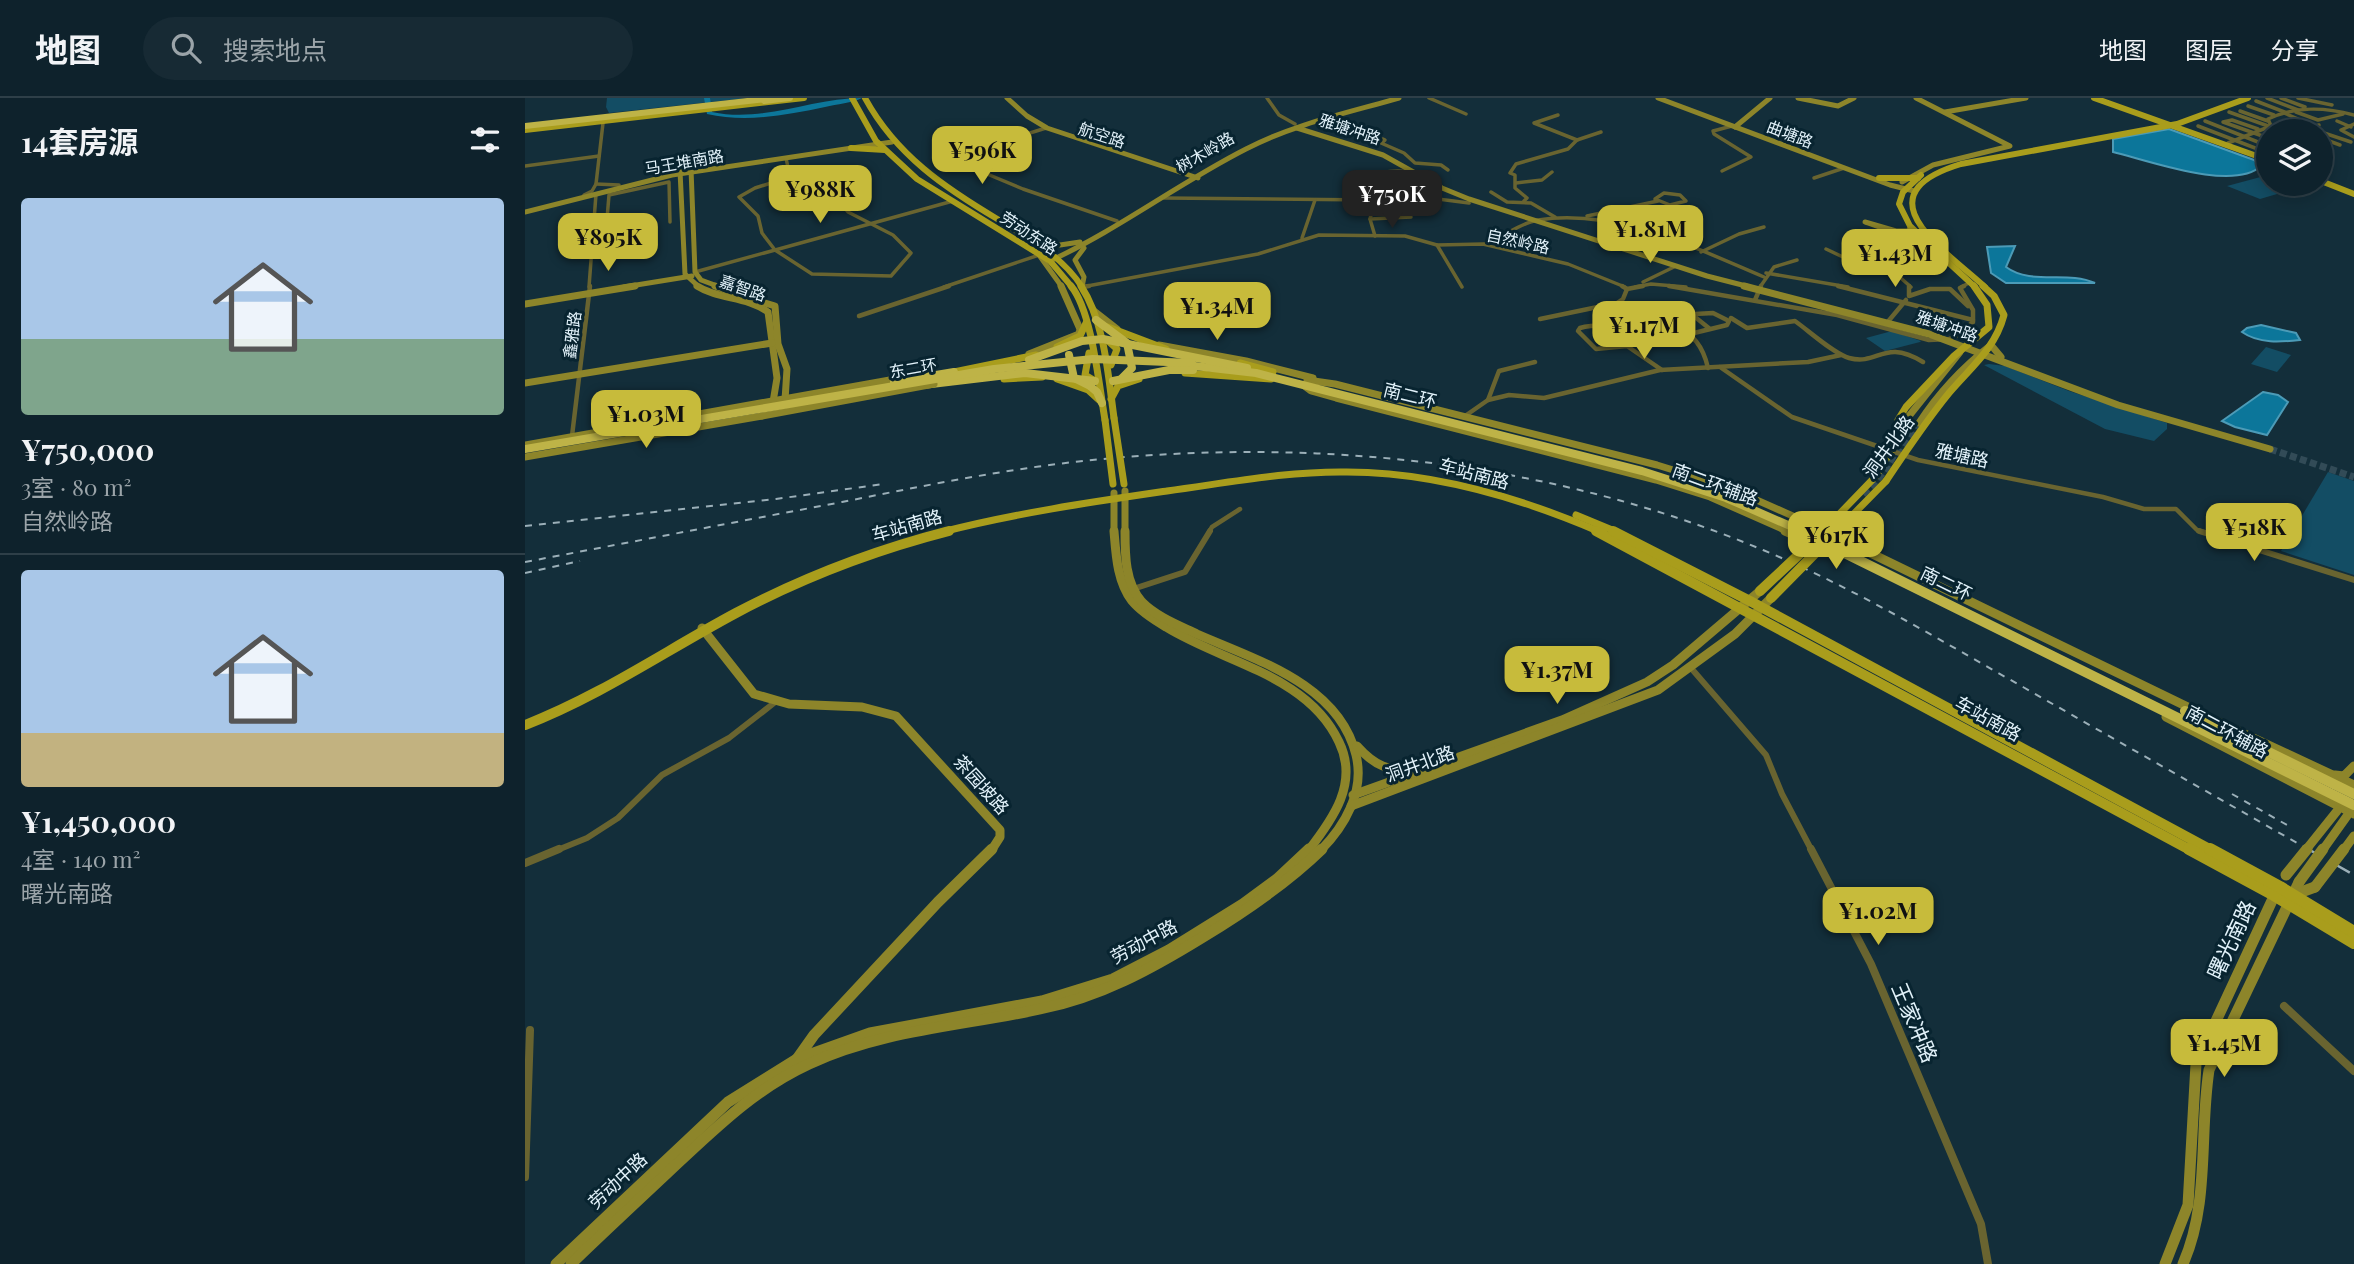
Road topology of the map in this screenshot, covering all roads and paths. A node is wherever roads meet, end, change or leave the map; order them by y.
1 (753, 98) edge
2 (774, 98) edge
3 (790, 98) edge
4 (804, 98) edge
5 (1007, 98) edge
6 (1014, 98) edge
7 (1267, 98) edge
8 (1390, 98) edge
9 (1399, 98) edge
10 (1429, 98) edge
11 (1658, 98) edge
12 (1664, 98) edge
13 (1764, 98) edge
14 (1770, 98) edge
15 (1800, 98) edge
16 (1853, 98) edge
17 (1917, 98) edge
18 (2026, 98) edge
19 (2094, 98) edge
20 (2100, 98) edge
21 (2233, 98) edge
22 (2248, 98) edge
23 (2267, 98) edge
24 (2281, 98) edge
25 (2299, 98) edge
26 (866, 99) edge
27 (854, 101) edge
28 (2256, 101) dead end
29 (738, 103) edge
30 (2248, 106) dead end
31 (2332, 106) dead end
32 (2308, 108) junction
33 (678, 109) junction
34 (1021, 109) junction
35 (2240, 111) dead end
36 (2297, 111) junction
37 (1945, 112) junction
38 (671, 113) junction
39 (2229, 113) dead end
40 (2285, 113) junction
41 (2348, 113) junction
42 (1466, 114) dead end
43 (1558, 115) dead end
44 (2146, 115) junction
45 (2276, 115) junction
46 (2180, 118) junction
47 (2257, 119) edge
48 (2268, 119) edge
49 (2300, 119) edge
50 (2189, 121) junction
51 (2205, 121) dead end
52 (2256, 121) edge
53 (2337, 121) dead end
54 (2352, 122) edge
55 (603, 123) junction
56 (1733, 125) junction
57 (2165, 125) junction
58 (1298, 126) junction
59 (525, 128) edge
60 (1049, 128) junction
61 (2182, 129) junction
62 (2199, 130) junction
63 (870, 131) junction
64 (1601, 132) dead end
65 (2256, 132) edge
66 (2252, 134) junction
67 (2346, 134) junction
68 (2256, 136) edge
69 (2334, 136) joint
70 (2354, 137) edge
71 (1383, 139) dead end
72 (891, 140) junction
73 (1577, 140) junction
74 (878, 142) junction
75 (2231, 142) junction
76 (2333, 143) edge
77 (2353, 144) edge
78 (851, 146) junction
79 (887, 150) junction
80 (2256, 152) edge
81 (2256, 153) edge
82 (599, 156) junction
83 (786, 158) junction
84 (525, 166) edge
85 (1844, 168) junction
86 (1448, 170) dead end
87 (691, 171) junction
88 (1723, 171) dead end
89 (681, 172) junction
90 (1552, 172) dead end
91 (1381, 173) dead end
92 (1417, 174) junction
93 (1198, 175) junction
94 (790, 177) junction
95 (1814, 178) dead end
96 (1879, 178) joint
97 (1922, 178) junction
98 (1516, 183) junction
99 (596, 184) junction
100 (2333, 184) edge
101 (619, 185) junction
102 (1903, 188) junction
103 (1491, 192) dead end
104 (1398, 193) junction
105 (2354, 193) edge
106 (596, 194) junction
107 (584, 195) junction
108 (1164, 198) junction
109 (1315, 200) junction
110 (1375, 200) junction
111 (953, 201) junction
112 (1524, 201) junction
113 (1658, 201) junction
114 (1469, 203) dead end
115 (525, 211) edge
116 (684, 211) junction
117 (670, 213) junction
118 (1411, 217) dead end
119 (1582, 217) junction
120 (1557, 218) junction
121 (1370, 219) junction
122 (1538, 220) junction
123 (1117, 221) junction
124 (670, 222) dead end
125 (872, 223) junction
126 (1764, 227) dead end
127 (1911, 227) junction
128 (615, 230) dead end
129 (1375, 236) junction
130 (1302, 238) junction
131 (1036, 241) junction
132 (1082, 244) junction
133 (1483, 244) junction
134 (1437, 245) junction
135 (1930, 245) junction
136 (1826, 248) dead end
137 (775, 250) junction
138 (1701, 251) junction
139 (1050, 257) junction
140 (1797, 260) dead end
141 (1676, 266) junction
142 (696, 274) junction
143 (686, 275) junction
144 (1765, 275) junction
145 (1969, 283) junction
146 (1082, 286) junction
147 (1637, 286) junction
148 (1462, 287) dead end
149 (1627, 289) junction
150 (1759, 289) junction
151 (589, 291) junction
152 (1909, 296) junction
153 (1755, 300) junction
154 (525, 302) edge
155 (1904, 302) junction
156 (1095, 315) junction
157 (859, 316) dead end
158 (1731, 318) dead end
159 (1086, 319) junction
160 (1971, 319) junction
161 (1540, 320) dead end
162 (1888, 323) junction
163 (1710, 329) junction
164 (1690, 334) junction
165 (1948, 339) junction
166 (1082, 340) junction
167 (1107, 340) junction
168 (772, 343) junction
169 (1966, 348) junction
170 (1985, 351) junction
171 (1841, 355) junction
172 (2005, 360) junction
173 (1535, 362) dead end
174 (1923, 362) dead end
175 (1977, 364) junction
176 (1720, 367) junction
177 (1247, 368) junction
178 (1708, 368) junction
179 (1662, 370) junction
180 (579, 374) junction
181 (1271, 374) junction
182 (971, 379) junction
183 (1112, 381) junction
184 (1290, 382) junction
185 (525, 383) edge
186 (1305, 383) junction
187 (934, 384) junction
188 (1092, 384) junction
189 (1335, 384) junction
190 (907, 387) junction
191 (785, 400) junction
192 (1488, 400) junction
193 (1106, 401) junction
194 (771, 404) junction
195 (1465, 416) junction
196 (1905, 421) tunnel mouth
197 (1919, 423) tunnel mouth
198 (572, 436) junction
199 (2270, 447) tunnel mouth
200 (525, 451) edge
201 (1891, 451) junction
202 (1903, 454) junction
203 (1119, 491) junction
204 (1240, 509) dead end
205 (1807, 522) junction
206 (1850, 542) junction
207 (2354, 580) edge
208 (1129, 590) junction
209 (1760, 591) joint
210 (1771, 598) joint
211 (1747, 604) junction
212 (1758, 610) junction
213 (703, 630) junction
214 (1691, 668) junction
215 (774, 704) junction
216 (525, 723) edge
217 (1353, 743) junction
218 (1450, 760) junction
219 (2354, 766) edge
220 (2331, 774) junction
221 (2354, 785) edge
222 (1357, 794) junction
223 (2354, 794) edge
224 (1349, 802) junction
225 (2354, 805) edge
226 (2337, 811) dead end
227 (2351, 815) edge
228 (2354, 836) edge
229 (525, 863) edge
230 (2277, 891) junction
231 (2291, 900) junction
232 (2354, 932) edge
233 (2354, 943) edge
234 (2284, 1006) dead end
235 (530, 1030) dead end
236 (797, 1059) junction
237 (2354, 1071) edge
238 (779, 1079) junction
239 (525, 1177) edge
240 (556, 1264) edge
241 (571, 1264) edge
242 (1988, 1264) edge
243 (2165, 1264) edge
244 (2183, 1264) edge

1 - 29 main road
2 - 59 highway, bridge
3 - 59 highway, bridge
4 - 29 main road
5 - 34 main road, 航空路
6 - 34 main road, 航空路
7 - 58 street
8 - 58 main road, 树木岭路
9 - 58 main road, 树木岭路
10 - 42 street
11 - 56 main road, 曲塘路
12 - 56 main road, 曲塘路
13 - 56 main road
14 - 56 main road
15 - 16 main road
17 - 37 main road
18 - 37 main road
19 - 44 main road
20 - 44 main road
21 - 46 main road
22 - 50 main road
23 - 36 street
24 - 32 street
25 - 31 street
26 - 72 main road, 劳动东路
27 - 63 main road, 劳动东路
28 - 40 street
29 - 33 main road, bridge
30 - 45 street
32 - 36 street
32 - 41 street
33 - 38 main road
33 - 59 main road
34 - 60 main road, 航空路
35 - 47 street
36 - 40 street
36 - 41 street
37 - 102 main road
38 - 55 main road
38 - 59 main road
39 - 52 street
40 - 45 street
40 - 49 street
41 - 54 street
43 - 73 street
44 - 46 main road
44 - 57 main road
44 - 57 main road
45 - 48 street
46 - 57 main road
50 - 57 main road
50 - 62 main road
51 - 66 street
53 - 54 street
54 - 67 street
55 - 59 main road
55 - 82 street
56 - 85 main road, 曲塘路
56 - 88 street
56 - 96 main road, 曲塘路
57 - 61 main road
57 - 61 main road
57 - 62 main road
57 - 97 main road
58 - 92 main road, 雅塘冲路
58 - 93 main road, 树木岭路
58 - 122 main road, 雅塘冲路
60 - 93 main road, 航空路
60 - 123 street
61 - 81 main road
62 - 75 main road
63 - 74 main road, 劳动东路
63 - 78 main road
64 - 73 street
65 - 66 street
66 - 66 street
66 - 68 street
66 - 75 street
67 - 69 street
67 - 70 street
69 - 77 street
71 - 86 street
72 - 74 main road, 马王堆南路
72 - 131 main road, 劳动东路
73 - 98 street
74 - 78 main road, 马王堆南路
74 - 79 main road, 劳动东路
75 - 80 main road
76 - 77 street
78 - 79 main road
78 - 83 main road, 马王堆南路
78 - 87 main road, 马王堆南路
79 - 111 main road, 劳动东路
82 - 84 street
82 - 99 street
83 - 87 main road, 马王堆南路
83 - 94 street
85 - 95 street
85 - 102 main road, 曲塘路
87 - 89 main road, 马王堆南路
87 - 142 main road
89 - 101 main road, 马王堆南路
89 - 106 main road, 马王堆南路
89 - 116 main road
90 - 98 street
91 - 92 street
92 - 104 street
92 - 122 main road, 雅塘冲路
93 - 108 main road, 树木岭路
93 - 123 main road, 树木岭路
94 - 125 street
94 - 137 street
96 - 102 main road
97 - 102 main road
97 - 102 main road
98 - 112 street
99 - 101 street
99 - 107 street
100 - 105 main road
101 - 107 main road, 马王堆南路
102 - 127 main road, 洞井北路
102 - 170 main road, 洞井北路
103 - 112 street
104 - 110 street, 树木岭路
104 - 114 street
106 - 115 main road, 马王堆南路
106 - 151 street, 鑫雅路
107 - 115 main road, 马王堆南路
108 - 109 street, 树木岭路
108 - 132 main road, 树木岭路
109 - 110 street, 树木岭路
109 - 130 street
110 - 121 street
111 - 125 street
111 - 139 main road, 劳动东路
112 - 120 street
113 - 113 street
113 - 119 street
116 - 117 street
116 - 143 main road
117 - 124 street
117 - 128 street
118 - 121 street
119 - 120 street
119 - 138 street
120 - 122 street
121 - 129 street
122 - 133 street
122 - 141 main road, 雅塘冲路
122 - 150 main road, 雅塘冲路
123 - 132 main road, 树木岭路
125 - 137 street
125 - 137 street
126 - 138 street
127 - 135 main road, 洞井北路
127 - 135 main road
129 - 130 street, 自然岭路
129 - 134 street, 自然岭路
130 - 146 street, 自然岭路
131 - 132 main road
131 - 139 main road, 劳动东路
132 - 139 main road, 树木岭路
132 - 146 main road
133 - 134 street, 自然岭路
133 - 149 street, 自然岭路
134 - 148 street
135 - 145 main road, 洞井北路
136 - 152 street
137 - 142 street
138 - 144 street
139 - 146 main road, 劳动东路
139 - 157 street
139 - 159 main road, 劳动东路
139 - 166 main road
140 - 144 street
141 - 147 street
141 - 150 main road, 雅塘冲路
142 - 143 main road
142 - 191 main road, 嘉智路
143 - 151 main road
143 - 168 main road, 嘉智路
144 - 150 street
144 - 155 street
145 - 160 street
145 - 169 main road, 洞井北路
146 - 156 main road, 劳动东路
147 - 149 street
147 - 153 street
149 - 161 street
150 - 153 street
150 - 162 main road, 雅塘冲路
151 - 154 main road
151 - 180 street, 鑫雅路
152 - 155 street
152 - 160 street
153 - 162 street
155 - 160 street
155 - 162 street
156 - 181 main road, bridge
156 - 183 main road, 劳动东路
156 - 183 highway
156 - 189 main road
158 - 171 street
159 - 166 main road, 劳动东路
159 - 166 main road
160 - 165 street
162 - 165 main road, 雅塘冲路
163 - 163 street
163 - 164 street
164 - 178 street
164 - 179 street
165 - 169 main road, 雅塘冲路
166 - 167 highway, bridge
166 - 188 main road
166 - 188 highway, bridge
166 - 191 main road
166 - 193 main road
166 - 194 highway, bridge
167 - 177 highway, bridge
167 - 183 main road, bridge
168 - 180 main road
168 - 194 main road, 嘉智路
169 - 170 main road, 雅塘冲路
169 - 196 main road
169 - 201 main road, 洞井北路
170 - 172 main road, 雅塘冲路
170 - 172 main road
170 - 175 main road, 洞井北路
170 - 197 main road
171 - 174 street
171 - 176 street
172 - 175 main road
172 - 199 main road, 雅塘冲路
173 - 192 street
175 - 202 main road, 洞井北路
176 - 178 street
176 - 201 street, 雅塘路
177 - 181 highway, 东二环
177 - 194 highway, 东二环, bridge
178 - 179 street
179 - 192 street
180 - 185 main road
180 - 198 street, 鑫雅路
181 - 183 highway
181 - 184 highway, 东二环
181 - 186 highway, 东二环
181 - 190 highway, 东二环, bridge
182 - 187 highway
182 - 188 highway
182 - 193 main road
183 - 184 main road
183 - 193 main road
183 - 193 main road, 劳动东路
184 - 186 highway, 东二环
186 - 189 main road, 南二环辅路
186 - 223 highway, 南二环
186 - 225 highway, 南二环
186 - 227 main road, 南二环辅路
187 - 190 highway, bridge
187 - 200 main road, bridge
188 - 193 highway
189 - 195 main road, 南二环辅路
190 - 200 highway, 东二环, bridge
191 - 194 main road
192 - 195 street
193 - 203 main road, bridge
194 - 198 main road
194 - 200 highway, 东二环, bridge
195 - 205 main road, 南二环辅路
198 - 200 main road
201 - 202 street, 雅塘路
201 - 209 main road, 洞井北路, bridge
202 - 207 street, 雅塘路
202 - 210 main road, 洞井北路, bridge
203 - 208 main road
203 - 211 main road, 车站南路
203 - 213 main road, 车站南路
204 - 208 street
205 - 206 main road, 南二环辅路
205 - 206 main road
206 - 220 main road, 南二环辅路
208 - 217 main road, 劳动中路
208 - 224 main road, 劳动中路
209 - 211 main road, 洞井北路
210 - 212 main road, 洞井北路
211 - 212 main road, 车站南路
211 - 218 main road, 洞井北路
212 - 214 main road, 洞井北路
212 - 230 main road, 车站南路
213 - 215 main road
213 - 216 main road, 车站南路
214 - 224 main road, 洞井北路
214 - 242 street, 王家冲路
215 - 229 street
215 - 236 main road, 茶园坡路
217 - 218 main road
217 - 222 main road, 劳动中路
218 - 222 main road, 洞井北路
219 - 220 main road
220 - 221 main road, 南二环辅路
222 - 224 main road, 劳动中路
224 - 236 main road, 劳动中路
224 - 238 main road, 劳动中路
226 - 230 main road, 曙光南路, bridge
227 - 231 main road, 曙光南路, bridge
228 - 231 main road, bridge
230 - 231 main road, 车站南路
230 - 243 main road, 曙光南路
231 - 232 main road, 车站南路
231 - 233 main road, 车站南路
231 - 244 main road, 曙光南路
234 - 237 street
235 - 239 street
236 - 238 main road, 茶园坡路
236 - 240 main road, 劳动中路
238 - 241 main road, 劳动中路

